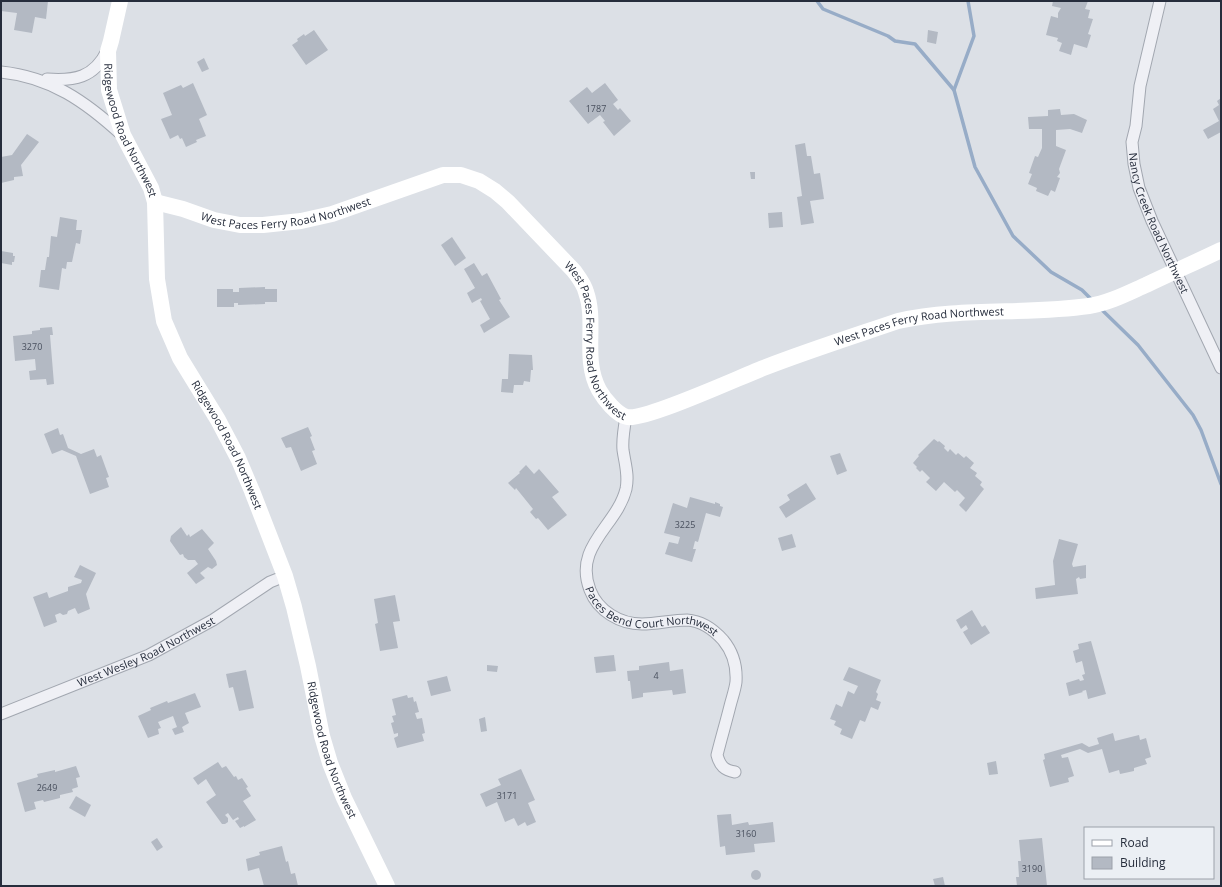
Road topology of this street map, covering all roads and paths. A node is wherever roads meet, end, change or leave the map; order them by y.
1 (120, 1) edge
2 (1160, 1) edge
3 (108, 51) junction
4 (1, 72) edge
5 (34, 79) junction
6 (123, 135) junction
7 (155, 202) junction
8 (1221, 250) edge
9 (1175, 272) junction
10 (1221, 368) edge
11 (626, 417) junction
12 (284, 576) junction
13 (1, 714) edge
14 (735, 772) dead end
15 (387, 886) edge

1 - 3 street, Ridgewood Road Northwest
2 - 9 street, Nancy Creek Road Northwest
3 - 5 street
3 - 6 street, Ridgewood Road Northwest
4 - 5 street
5 - 6 street
6 - 7 street, Ridgewood Road Northwest
7 - 11 street, West Paces Ferry Road Northwest
7 - 12 street, Ridgewood Road Northwest
8 - 9 street, West Paces Ferry Road Northwest
9 - 10 street, Nancy Creek Road Northwest
9 - 11 street, West Paces Ferry Road Northwest
11 - 14 street, Paces Bend Court Northwest
12 - 13 street, West Wesley Road Northwest
12 - 15 street, Ridgewood Road Northwest

